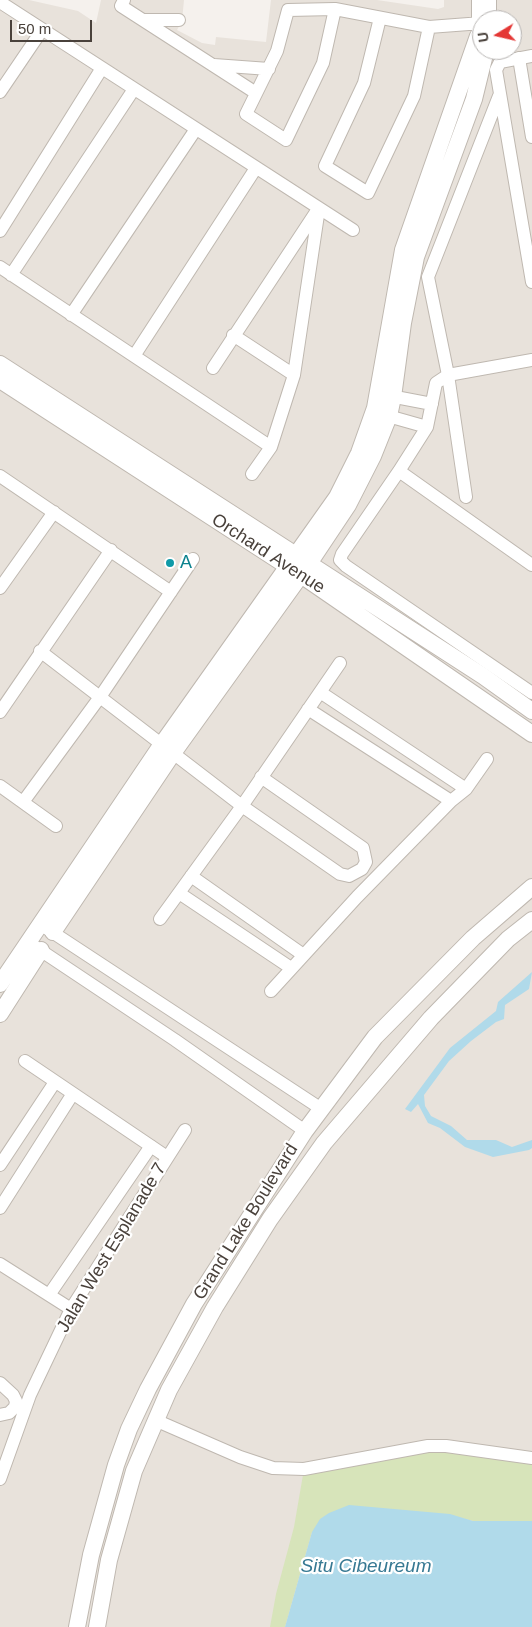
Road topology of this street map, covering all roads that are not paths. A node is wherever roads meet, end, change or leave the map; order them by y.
1 (124, 0) edge
2 (0, 2) edge
3 (335, 9) junction
4 (380, 18) junction
5 (143, 20) junction
6 (179, 20) dead end
7 (429, 28) junction
8 (42, 30) junction
9 (472, 30) edge
10 (526, 57) edge
11 (472, 60) edge
12 (212, 65) junction
13 (102, 68) junction
14 (269, 68) junction
15 (134, 89) junction
16 (0, 92) edge
17 (256, 94) junction
18 (499, 96) junction
19 (196, 129) junction
20 (532, 137) edge
21 (256, 168) junction
22 (319, 208) junction
23 (353, 230) dead end
24 (0, 231) edge
25 (5, 271) edge
26 (532, 282) edge
27 (71, 315) junction
28 (233, 335) junction
29 (134, 356) junction
30 (532, 360) edge
31 (0, 364) edge
32 (213, 368) dead end
33 (448, 375) junction
34 (294, 376) junction
35 (0, 380) edge
36 (386, 396) junction
37 (432, 404) junction
38 (381, 414) junction
39 (426, 427) junction
40 (109, 443) junction
41 (271, 447) junction
42 (399, 471) junction
43 (252, 474) dead end
44 (0, 476) edge
45 (466, 497) dead end
46 (54, 512) junction
47 (111, 550) junction
48 (193, 559) dead end
49 (532, 565) edge
50 (299, 566) junction
51 (0, 588) edge
52 (171, 592) junction
53 (40, 651) junction
54 (340, 663) dead end
55 (320, 692) junction
56 (532, 693) edge
57 (100, 697) junction
58 (308, 709) junction
59 (532, 711) edge
60 (0, 712) edge
61 (532, 734) edge
62 (167, 748) junction
63 (487, 759) dead end
64 (261, 777) junction
65 (0, 786) edge
66 (466, 790) junction
67 (451, 801) junction
68 (24, 802) junction
69 (242, 806) junction
70 (56, 826) dead end
71 (191, 876) junction
72 (532, 887) edge
73 (179, 893) junction
74 (160, 919) dead end
75 (532, 920) edge
76 (46, 928) junction
77 (34, 946) junction
78 (302, 954) junction
79 (291, 968) junction
80 (0, 984) edge
81 (270, 990) dead end
82 (0, 1014) edge
83 (25, 1061) dead end
84 (344, 1077) junction
85 (55, 1082) junction
86 (366, 1094) junction
87 (72, 1095) junction
88 (320, 1108) junction
89 (185, 1130) dead end
90 (305, 1131) junction
91 (151, 1146) junction
92 (288, 1156) junction
93 (167, 1157) junction
94 (0, 1165) edge
95 (306, 1167) junction
96 (0, 1208) edge
97 (0, 1264) edge
98 (49, 1295) junction
99 (71, 1309) junction
100 (0, 1383) edge
101 (0, 1415) edge
102 (155, 1420) junction
103 (532, 1458) edge
104 (0, 1479) edge
105 (77, 1627) edge
106 (97, 1627) edge

1 - 5 street
2 - 8 street
3 - 4 street
3 - 14 street
3 - 17 street
4 - 7 street
4 - 7 street
5 - 6 street
5 - 12 street
7 - 9 street
8 - 13 street
8 - 16 street
10 - 18 street
10 - 20 street
11 - 36 street
12 - 14 street
12 - 17 street
13 - 15 street
13 - 24 street
14 - 17 street
15 - 19 street
15 - 25 street
18 - 26 street
18 - 33 street
19 - 21 street
19 - 27 street
21 - 22 street
21 - 29 street
22 - 23 street
22 - 28 street
22 - 34 street
25 - 27 street
27 - 29 street
28 - 32 street
28 - 34 street
29 - 41 street
30 - 33 street
31 - 40 street, Orchard Avenue
33 - 37 street
33 - 45 street
34 - 41 street
35 - 40 street, Orchard Avenue
36 - 37 street
36 - 38 street
37 - 39 street
38 - 39 street
38 - 50 street
39 - 42 street
40 - 50 street, Orchard Avenue
41 - 43 street
42 - 49 street
42 - 56 street
44 - 46 street
46 - 47 street
46 - 51 street
47 - 52 street
47 - 53 street
48 - 52 street
50 - 59 street, Orchard Avenue
50 - 61 street, Orchard Avenue
50 - 62 street
52 - 57 street
53 - 57 street
53 - 60 street
54 - 55 street
55 - 58 street
55 - 66 street
57 - 62 street
57 - 68 street
58 - 64 street
58 - 67 street
62 - 69 street
62 - 76 street
63 - 66 street
64 - 69 street
64 - 69 street
65 - 68 street
66 - 67 street
67 - 78 street
68 - 70 street
69 - 71 street
71 - 73 street
71 - 78 street
72 - 84 street, Grand Lake Boulevard
73 - 74 street
73 - 79 street
75 - 86 street, Grand Lake Boulevard
76 - 77 street
76 - 88 street
77 - 80 street
77 - 82 street
77 - 90 street
78 - 79 street
79 - 81 street
83 - 85 street
84 - 86 street
84 - 88 street, Grand Lake Boulevard
85 - 87 street
85 - 94 street
86 - 95 street, Grand Lake Boulevard
87 - 91 street
87 - 96 street
88 - 90 street, Grand Lake Boulevard
89 - 93 street, Jalan West Esplanade 7
90 - 92 street, Grand Lake Boulevard
91 - 93 street
91 - 98 street
92 - 95 street
92 - 105 street, Grand Lake Boulevard
93 - 99 street, Jalan West Esplanade 7
95 - 102 street, Grand Lake Boulevard
97 - 98 street
98 - 99 street
99 - 104 street, Jalan West Esplanade 7
100 - 101 street
102 - 103 street
102 - 106 street, Grand Lake Boulevard

